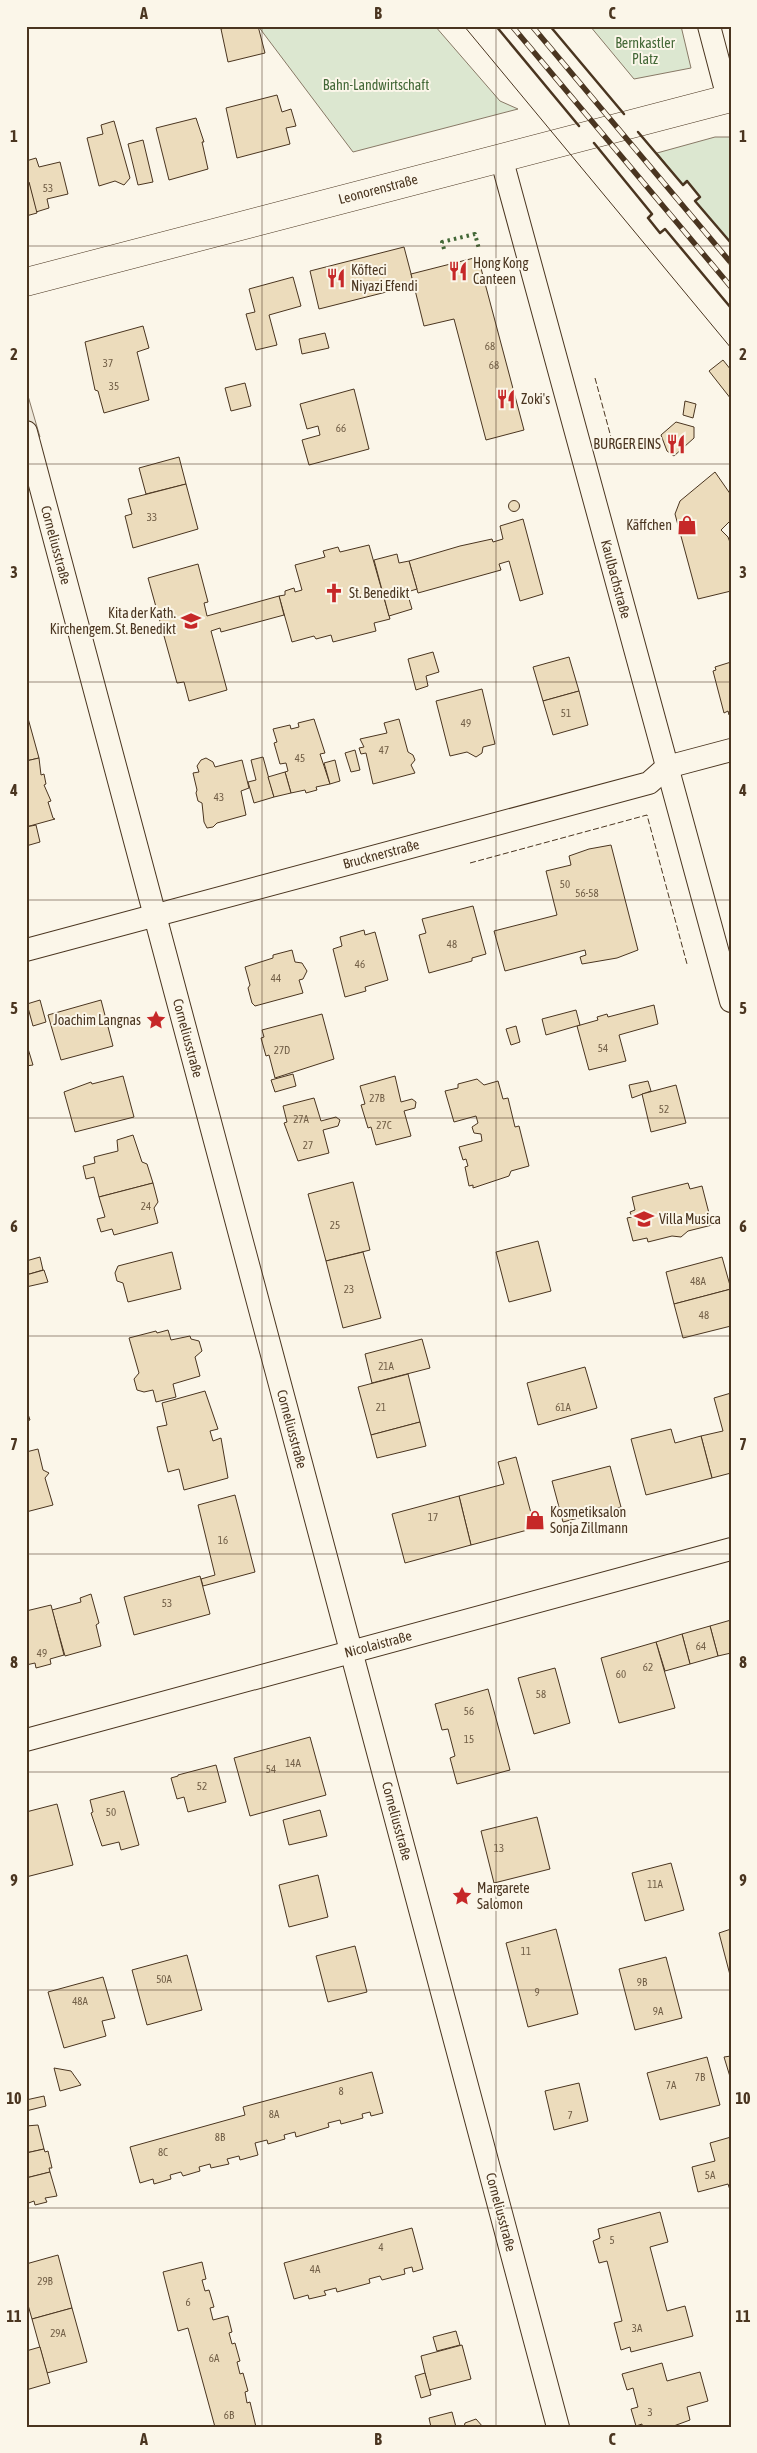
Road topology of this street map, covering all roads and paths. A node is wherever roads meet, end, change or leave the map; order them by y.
1 (709, 26) edge
2 (730, 98) edge
3 (501, 157) junction
4 (26, 282) edge
5 (26, 432) edge
6 (731, 750) edge
7 (667, 767) junction
8 (155, 915) junction
9 (26, 950) edge
10 (731, 1001) edge
11 (731, 1550) edge
12 (351, 1651) junction
13 (26, 1740) edge
14 (558, 2427) edge

1 - 2 street
2 - 3 main road, Leonorenstraße
3 - 4 main road, Leonorenstraße
3 - 7 street, Kaulbachstraße
5 - 8 street, Corneliusstraße
6 - 7 street, Brucknerstraße
7 - 8 street, Brucknerstraße
7 - 10 street, Kaulbachstraße
8 - 9 street, Brucknerstraße
8 - 12 street, Corneliusstraße
11 - 12 street, Nicolaistraße
12 - 13 street, Nicolaistraße
12 - 14 street, Corneliusstraße

